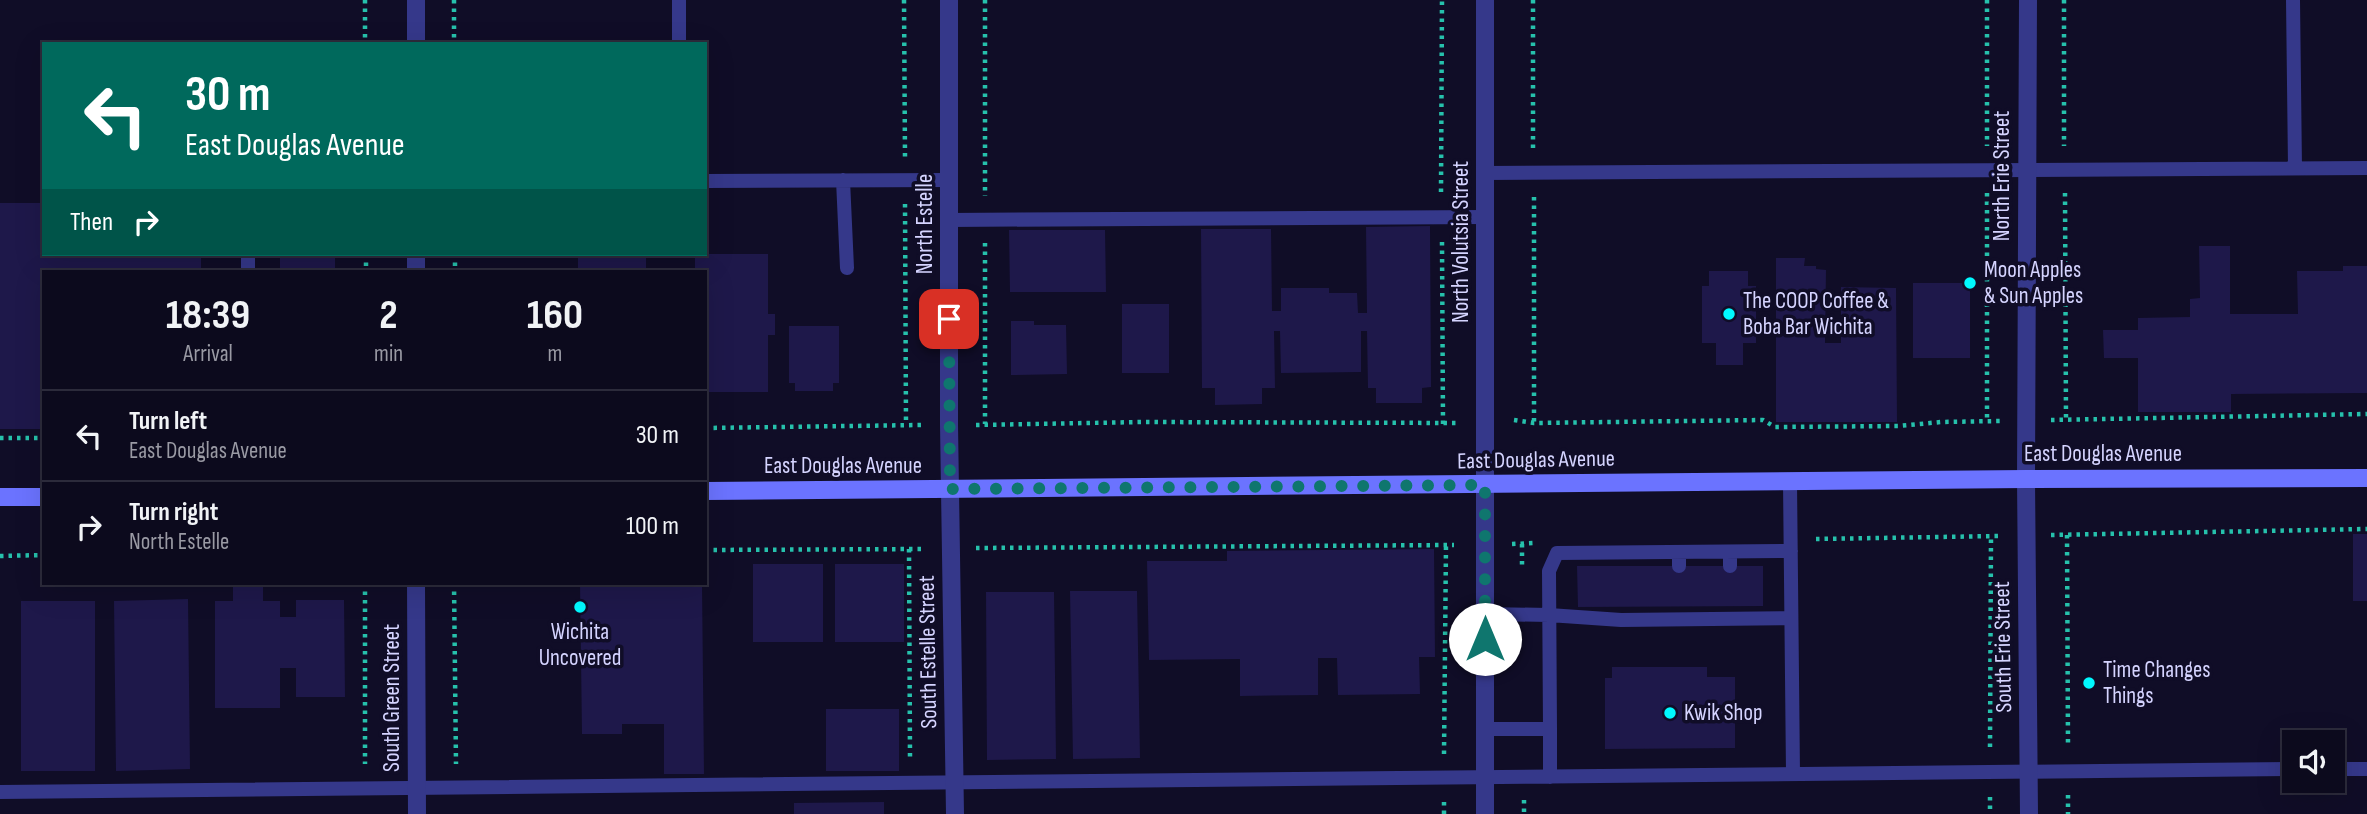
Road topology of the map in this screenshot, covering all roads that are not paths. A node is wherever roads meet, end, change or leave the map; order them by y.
1 (416, 0) edge
2 (678, 0) edge
3 (949, 0) edge
4 (1485, 0) edge
5 (2028, 0) edge
6 (2293, 0) edge
7 (416, 42) edge
8 (679, 42) edge
9 (2295, 168) junction
10 (2367, 168) edge
11 (2027, 169) junction
12 (1485, 173) junction
13 (844, 180) junction
14 (949, 180) junction
15 (707, 181) edge
16 (1485, 217) junction
17 (949, 220) junction
18 (847, 268) dead end
19 (2367, 478) edge
20 (2026, 479) junction
21 (1790, 482) junction
22 (1485, 485) junction
23 (950, 489) junction
24 (707, 491) edge
25 (0, 497) edge
26 (42, 497) edge
27 (1791, 546) junction
28 (416, 585) edge
29 (1485, 614) junction
30 (1549, 615) junction
31 (1791, 618) junction
32 (1485, 729) junction
33 (1550, 729) junction
34 (2282, 769) edge
35 (2345, 769) edge
36 (2367, 769) edge
37 (2028, 772) junction
38 (1793, 774) junction
39 (1485, 777) junction
40 (1550, 777) junction
41 (954, 782) junction
42 (416, 788) junction
43 (0, 792) edge
44 (416, 814) edge
45 (955, 814) edge
46 (1485, 814) edge
47 (2029, 814) edge

1 - 7 street
2 - 8 lane
3 - 14 street, North Estelle
4 - 12 street, North Volutsia Street
5 - 11 street, North Erie Street
6 - 9 lane
9 - 10 lane
9 - 11 lane
11 - 12 lane
11 - 20 street, North Erie Street
12 - 16 street, North Volutsia Street
13 - 14 lane
13 - 15 lane
13 - 18 lane
14 - 17 street, North Estelle
16 - 17 lane
16 - 22 street, North Volutsia Street
17 - 23 street, North Estelle
19 - 20 main road, East Douglas Avenue
20 - 21 main road, East Douglas Avenue
20 - 37 street, South Erie Street
21 - 22 main road, East Douglas Avenue
21 - 27 lane
22 - 23 main road, East Douglas Avenue
22 - 29 street, North Volutsia Street
23 - 24 main road, East Douglas Avenue
23 - 41 street, South Estelle Street
25 - 26 main road
27 - 30 lane
27 - 31 lane
28 - 42 street, South Green Street
29 - 30 lane
29 - 32 street, North Volutsia Street
30 - 31 lane
30 - 33 lane
31 - 38 lane
32 - 33 lane
32 - 39 street, North Volutsia Street
33 - 40 lane
34 - 37 lane
35 - 36 lane
37 - 38 lane
37 - 47 street, South Erie Street
38 - 40 lane
39 - 40 lane
39 - 41 lane
39 - 46 street, North Volutsia Street
41 - 42 lane
41 - 45 street, South Estelle Street
42 - 43 lane
42 - 44 street, South Green Street

